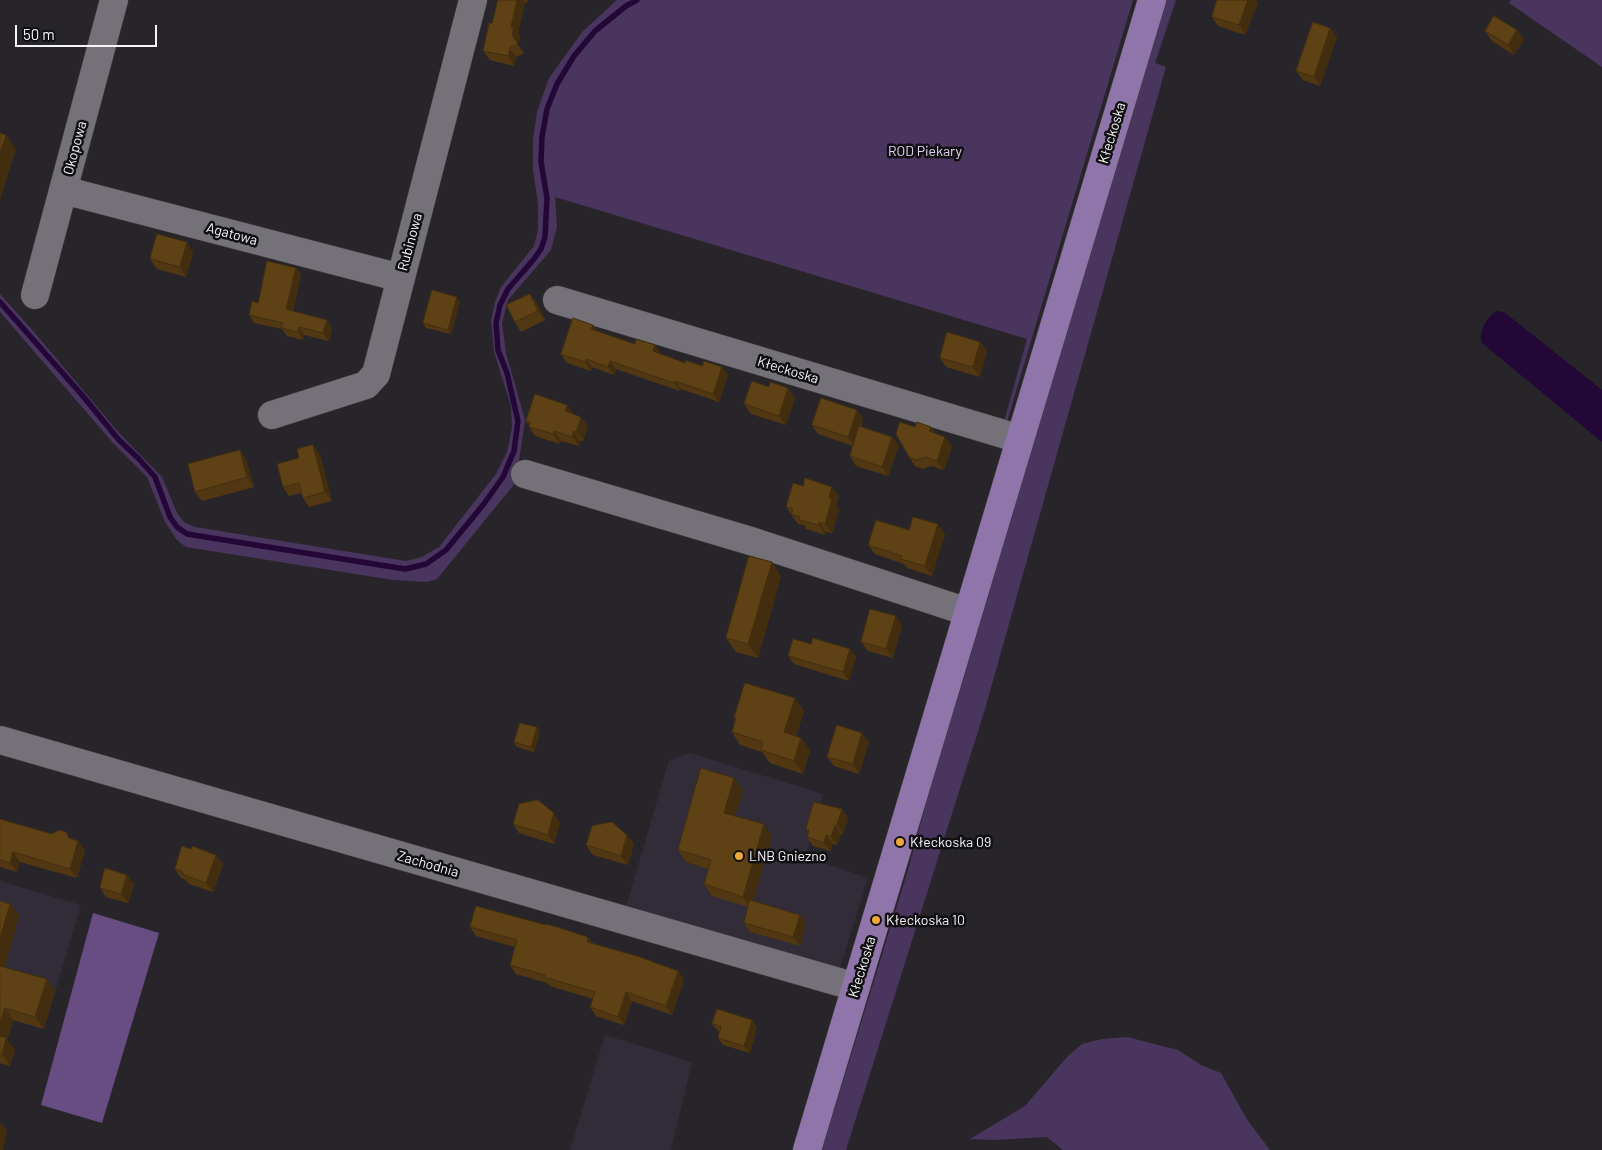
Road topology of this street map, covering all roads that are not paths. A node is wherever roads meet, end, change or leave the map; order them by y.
1 (114, 0) edge
2 (473, 0) edge
3 (1152, 0) edge
4 (63, 190) junction
5 (401, 278) junction
6 (35, 295) dead end
7 (557, 300) dead end
8 (272, 415) dead end
9 (1020, 439) junction
10 (525, 474) dead end
11 (968, 612) junction
12 (0, 740) edge
13 (856, 987) junction
14 (808, 1150) edge

1 - 4 street, Okopowa
2 - 5 street, Rubinowa
3 - 9 main road, Kłeckoska
4 - 5 street, Agatowa
4 - 6 street, Okopowa
5 - 8 street, Rubinowa
7 - 9 street, Kłeckoska
9 - 11 main road, Kłeckoska
10 - 11 street
11 - 13 main road, Kłeckoska
12 - 13 street, Zachodnia
13 - 14 main road, Kłeckoska

